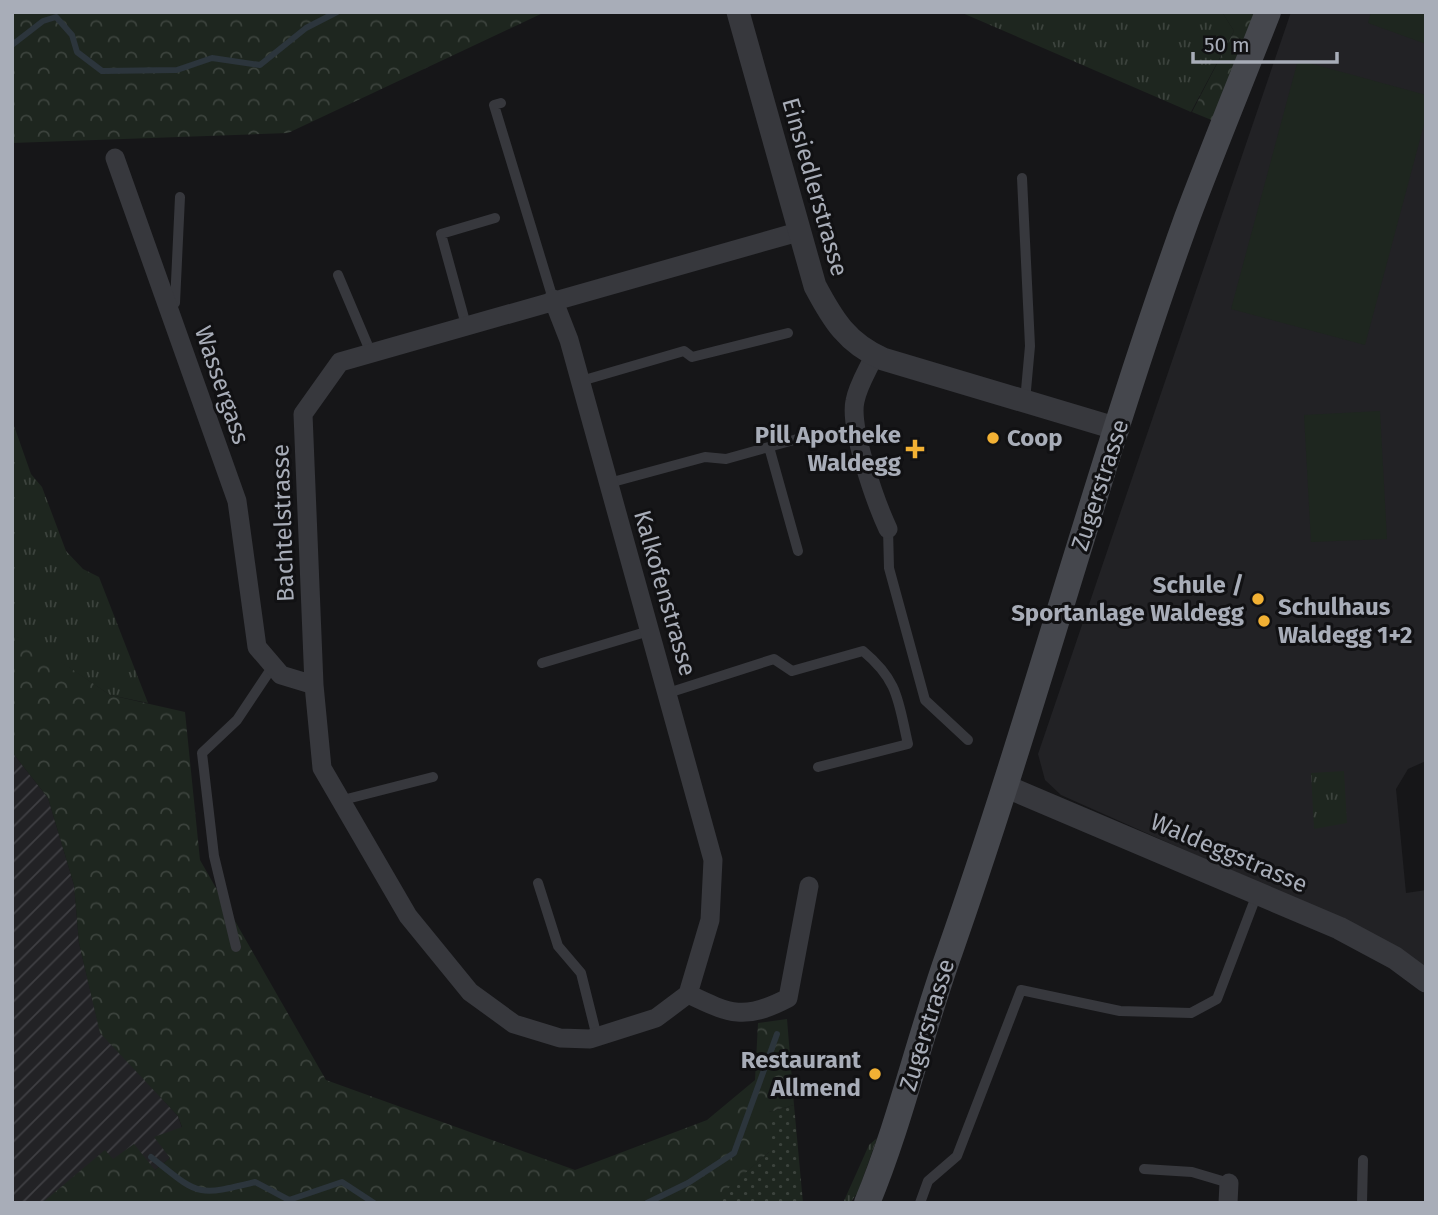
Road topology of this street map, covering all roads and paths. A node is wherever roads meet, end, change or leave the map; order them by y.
1 (738, 12) edge
2 (1268, 12) edge
3 (497, 104) dead end
4 (115, 158) dead end
5 (1022, 178) dead end
6 (180, 197) dead end
7 (495, 218) dead end
8 (798, 232) junction
9 (338, 275) dead end
10 (553, 299) junction
11 (169, 307) junction
12 (466, 325) junction
13 (788, 333) dead end
14 (371, 353) junction
15 (874, 356) junction
16 (581, 380) junction
17 (1025, 402) junction
18 (1118, 429) junction
19 (816, 434) dead end
20 (769, 447) junction
21 (609, 483) junction
22 (888, 529) joint
23 (798, 551) dead end
24 (649, 631) junction
25 (542, 663) dead end
26 (273, 666) junction
27 (314, 685) junction
28 (668, 693) junction
29 (968, 740) dead end
30 (818, 767) dead end
31 (433, 777) dead end
32 (1005, 786) junction
33 (339, 801) junction
34 (538, 883) dead end
35 (809, 886) dead end
36 (1257, 893) junction
37 (236, 947) dead end
38 (1426, 981) edge
39 (688, 994) junction
40 (593, 1038) junction
41 (1363, 1160) dead end
42 (1144, 1169) dead end
43 (1228, 1193) edge
44 (867, 1203) edge
45 (920, 1203) edge
46 (1362, 1203) edge

1 - 8 street, Einsiedlerstrasse
2 - 18 main road, Zugerstrasse
3 - 10 lane, Kalkofenstrasse
4 - 11 street, Wassergass
5 - 17 lane
6 - 11 lane
7 - 12 lane
8 - 10 street, Bachtelstrasse
8 - 15 street, Einsiedlerstrasse
9 - 14 lane
10 - 12 street, Bachtelstrasse
10 - 16 street, Kalkofenstrasse
11 - 26 street, Wassergass
12 - 14 street, Bachtelstrasse
13 - 16 lane
14 - 27 street, Bachtelstrasse
15 - 17 street, Einsiedlerstrasse
15 - 22 street
16 - 21 street, Kalkofenstrasse
17 - 18 street, Einsiedlerstrasse
18 - 32 main road, Zugerstrasse
19 - 20 lane
20 - 21 lane
20 - 23 lane
21 - 24 street, Kalkofenstrasse
22 - 29 lane
24 - 25 lane
24 - 28 street, Kalkofenstrasse
26 - 27 street
26 - 37 lane
27 - 33 street, Bachtelstrasse
28 - 30 lane
28 - 39 street, Kalkofenstrasse
31 - 33 lane
32 - 36 street, Waldeggstrasse
32 - 44 main road, Zugerstrasse
33 - 40 street, Bachtelstrasse
34 - 40 lane
35 - 39 street
36 - 38 street, Waldeggstrasse
36 - 45 lane
39 - 40 street
41 - 46 lane
42 - 43 lane

